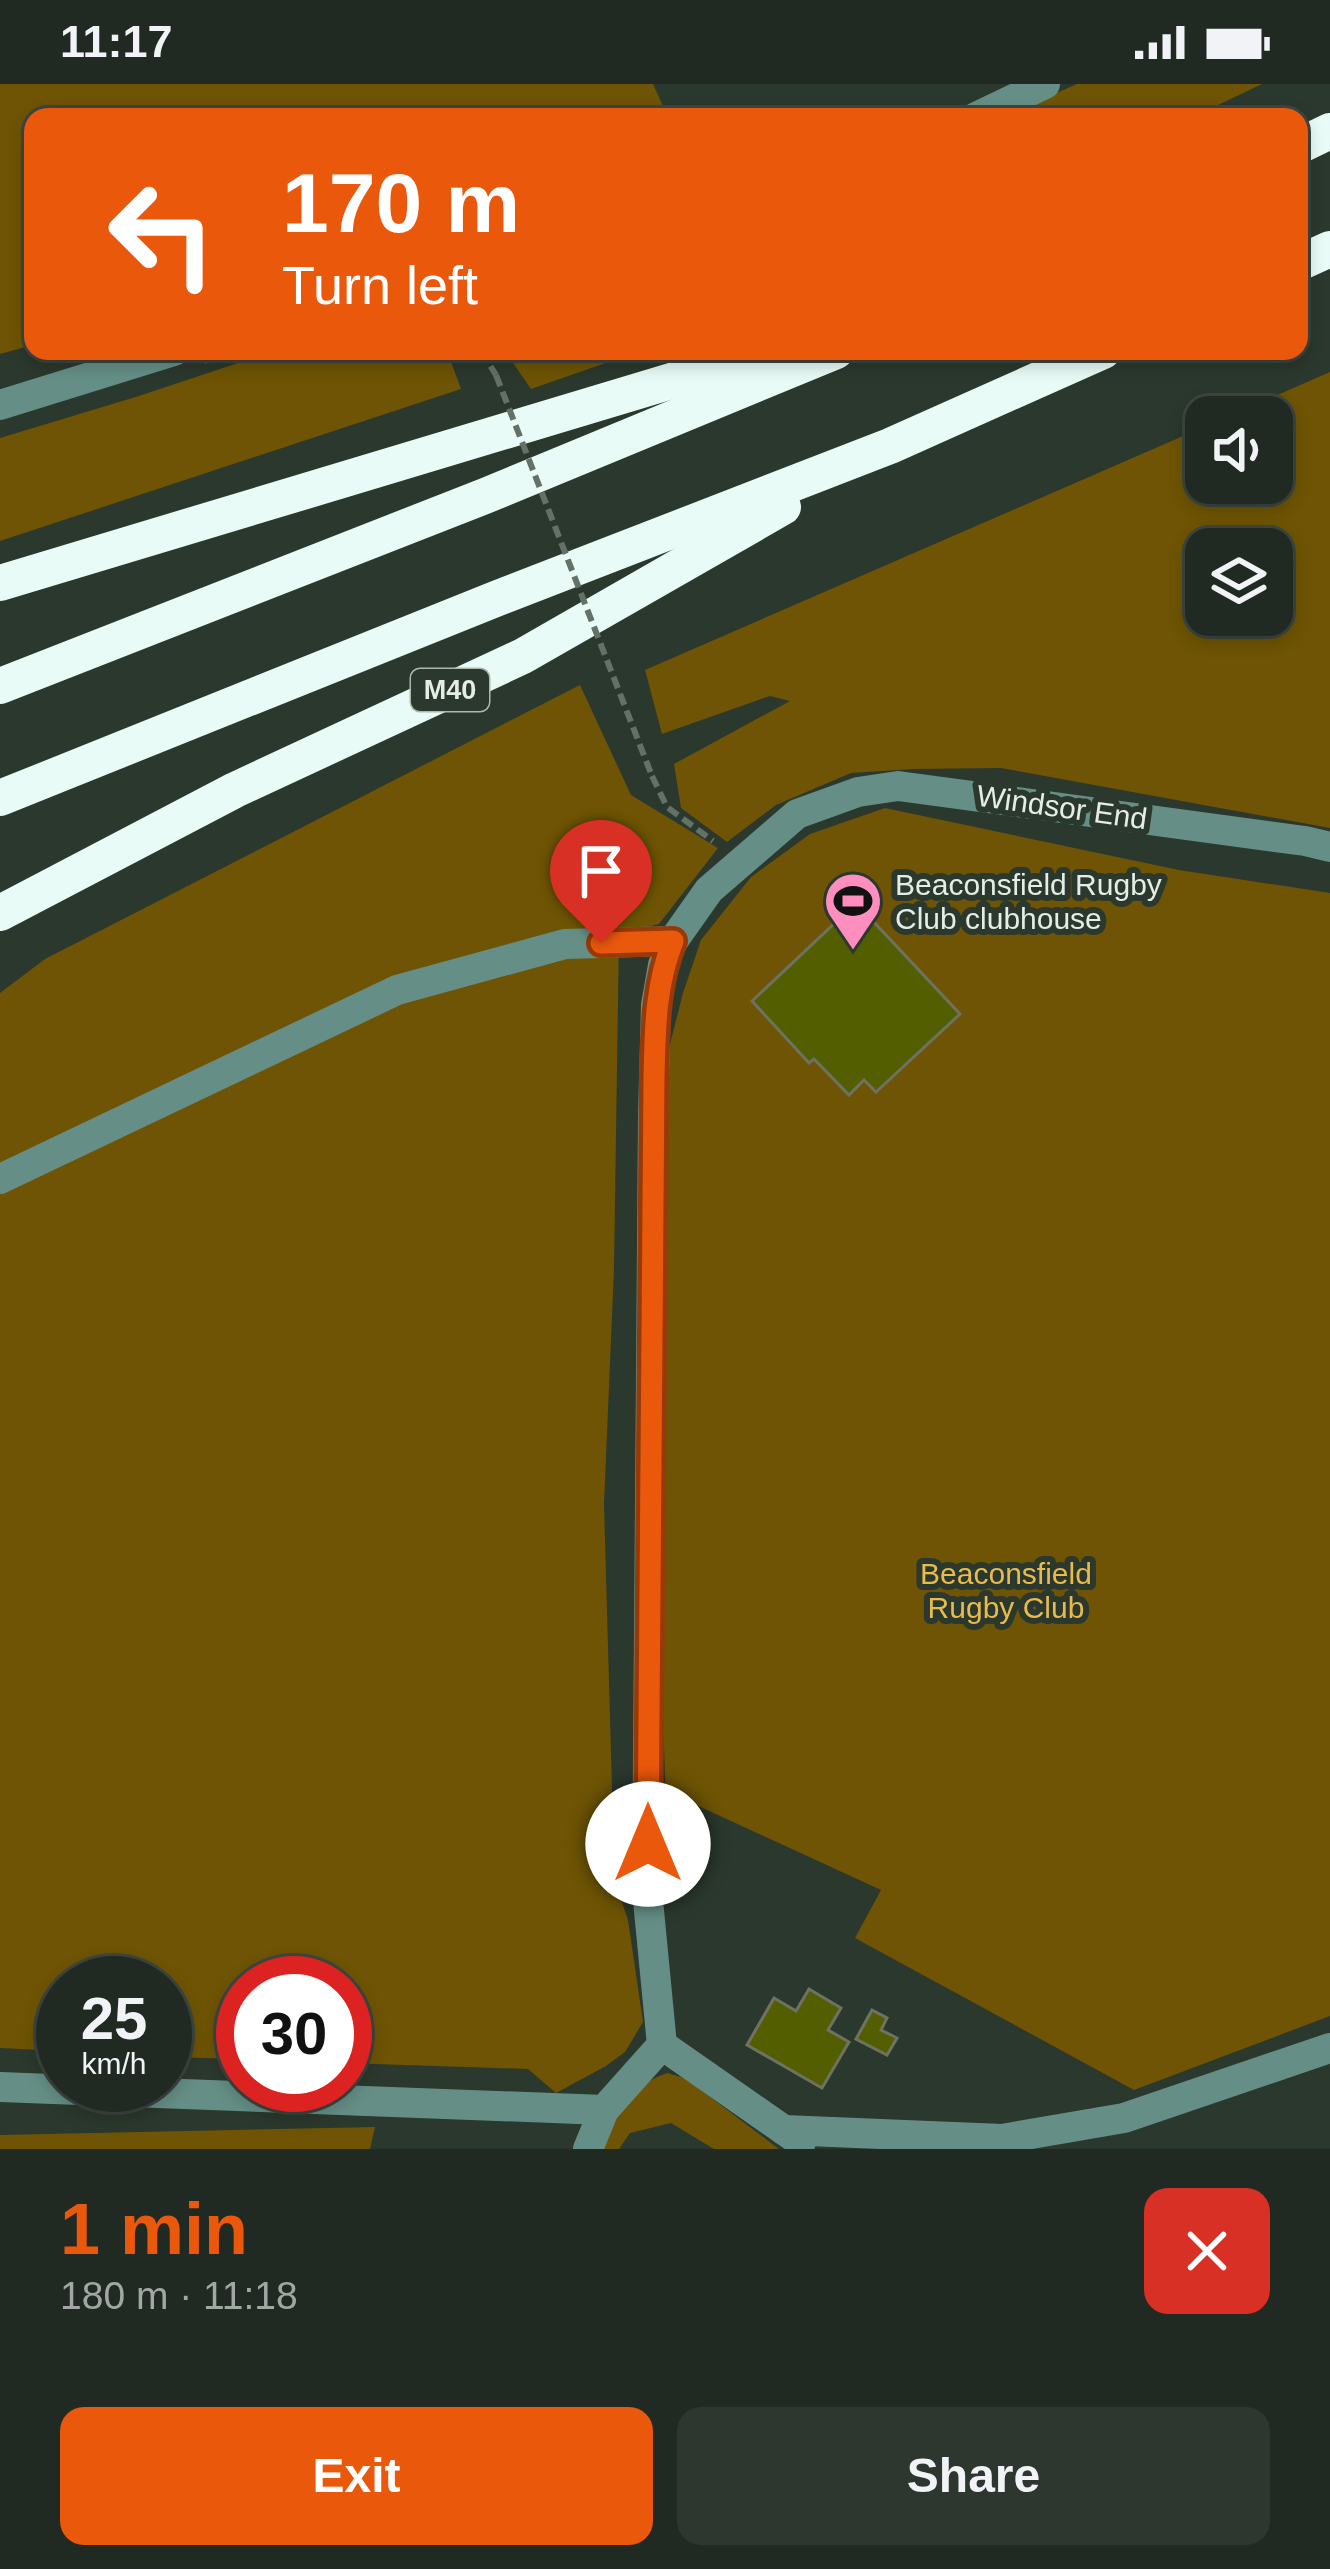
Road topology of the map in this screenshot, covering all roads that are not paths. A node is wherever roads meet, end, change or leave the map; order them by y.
1 (1045, 84) edge
2 (995, 108) edge
3 (144, 360) edge
4 (742, 360) edge
5 (814, 360) edge
6 (1082, 360) edge
7 (0, 405) edge
8 (890, 446) junction
9 (0, 583) edge
10 (0, 686) edge
11 (0, 798) edge
12 (1330, 847) edge
13 (0, 913) edge
14 (673, 941) junction
15 (0, 1179) edge
16 (662, 2045) junction
17 (1330, 2048) edge
18 (0, 2087) edge
19 (604, 2110) junction
20 (784, 2130) junction
21 (1001, 2144) edge
22 (588, 2149) edge
23 (811, 2149) edge

1 - 2 street
3 - 7 street
4 - 9 highway
5 - 10 highway
6 - 8 highway, M40
8 - 11 highway, M40
8 - 13 highway, M40
12 - 14 street, Windsor End
14 - 15 street
14 - 16 street, Windsor End
16 - 19 street
16 - 20 street
17 - 21 street
18 - 19 street
19 - 22 street
20 - 21 street
20 - 23 street

